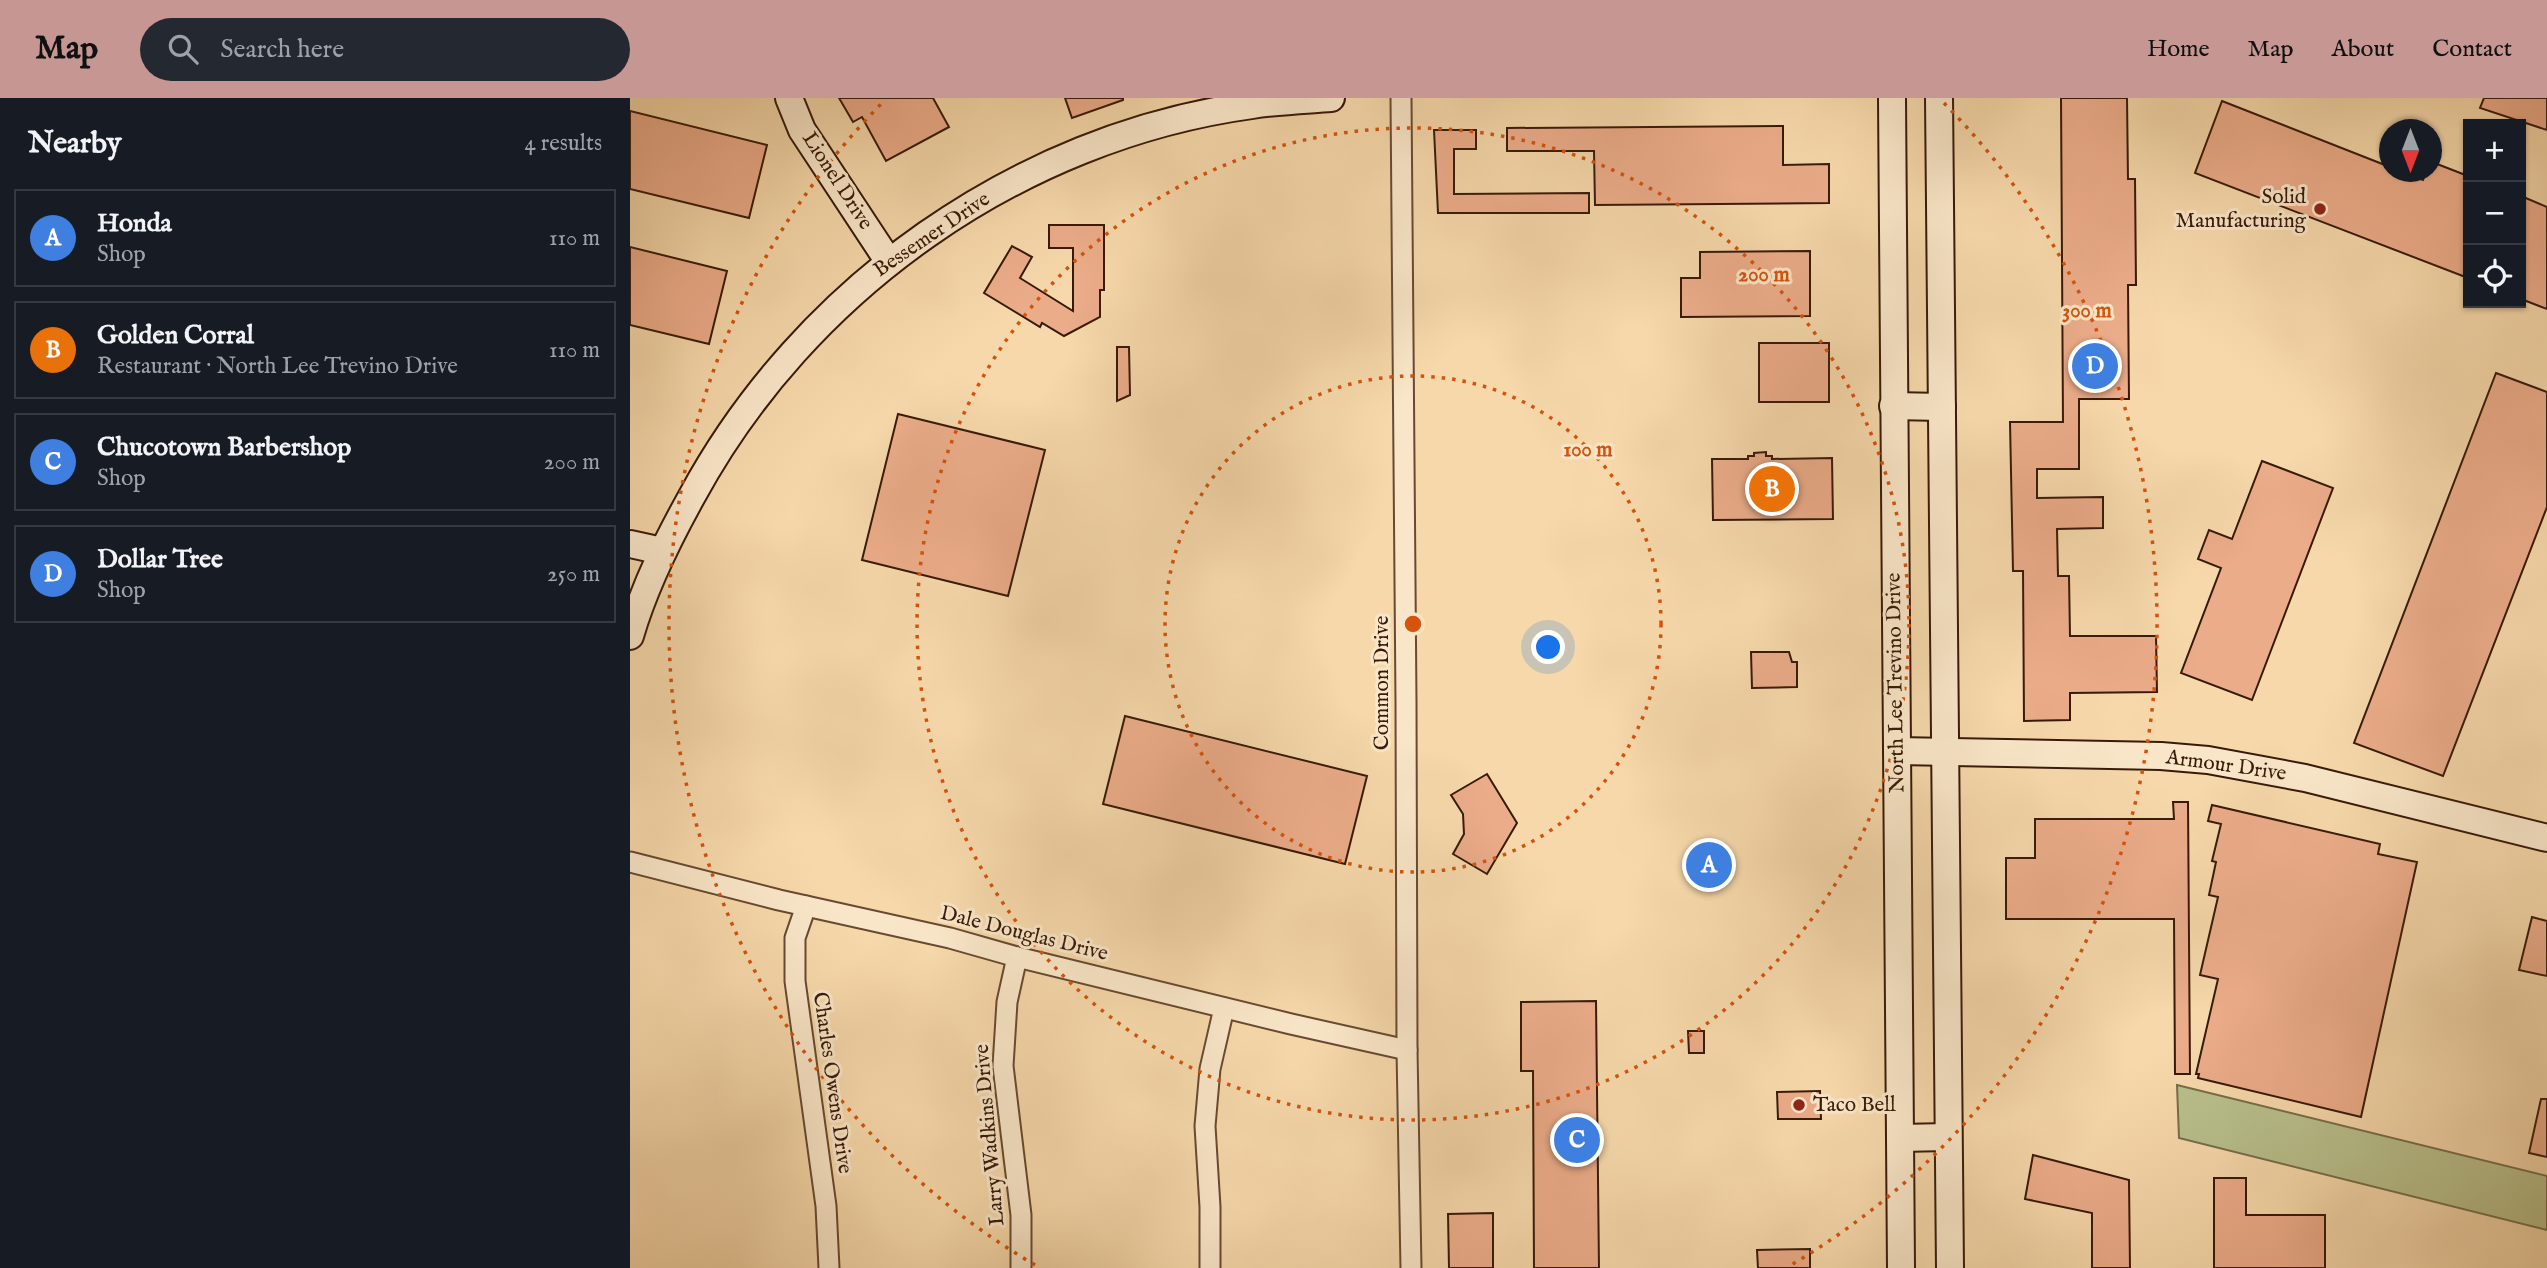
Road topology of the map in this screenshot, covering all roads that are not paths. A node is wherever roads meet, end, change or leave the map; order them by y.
1 (789, 98) edge
2 (1331, 98) edge
3 (1401, 98) edge
4 (1892, 98) edge
5 (1939, 98) edge
6 (889, 262) junction
7 (1893, 405) junction
8 (1942, 407) junction
9 (630, 544) edge
10 (662, 551) junction
11 (630, 636) edge
12 (1897, 751) junction
13 (1945, 752) junction
14 (2547, 838) edge
15 (630, 862) edge
16 (806, 906) junction
17 (1017, 957) junction
18 (1224, 1007) junction
19 (1407, 1050) junction
20 (1948, 1137) junction
21 (1900, 1138) junction
22 (830, 1268) edge
23 (1021, 1268) edge
24 (1210, 1268) edge
25 (1411, 1268) edge
26 (1901, 1268) edge
27 (1950, 1268) edge

1 - 6 main road, Lionel Drive
2 - 6 main road, Bessemer Drive
3 - 19 street, Common Drive
4 - 7 main road, North Lee Trevino Drive
5 - 8 main road
6 - 10 main road, Bessemer Drive
7 - 8 main road
7 - 12 main road, North Lee Trevino Drive
8 - 13 main road
9 - 10 main road
10 - 11 main road, Bessemer Drive
12 - 13 main road, Armour Drive
12 - 21 main road, North Lee Trevino Drive
13 - 14 main road, Armour Drive
13 - 20 main road
15 - 16 street, Dale Douglas Drive
16 - 17 street, Dale Douglas Drive
16 - 22 street, Charles Owens Drive
17 - 18 street, Dale Douglas Drive
17 - 23 street, Larry Wadkins Drive
18 - 19 street, Dale Douglas Drive
18 - 24 street
19 - 25 street, Common Drive
20 - 21 main road
20 - 27 main road
21 - 26 main road, North Lee Trevino Drive

